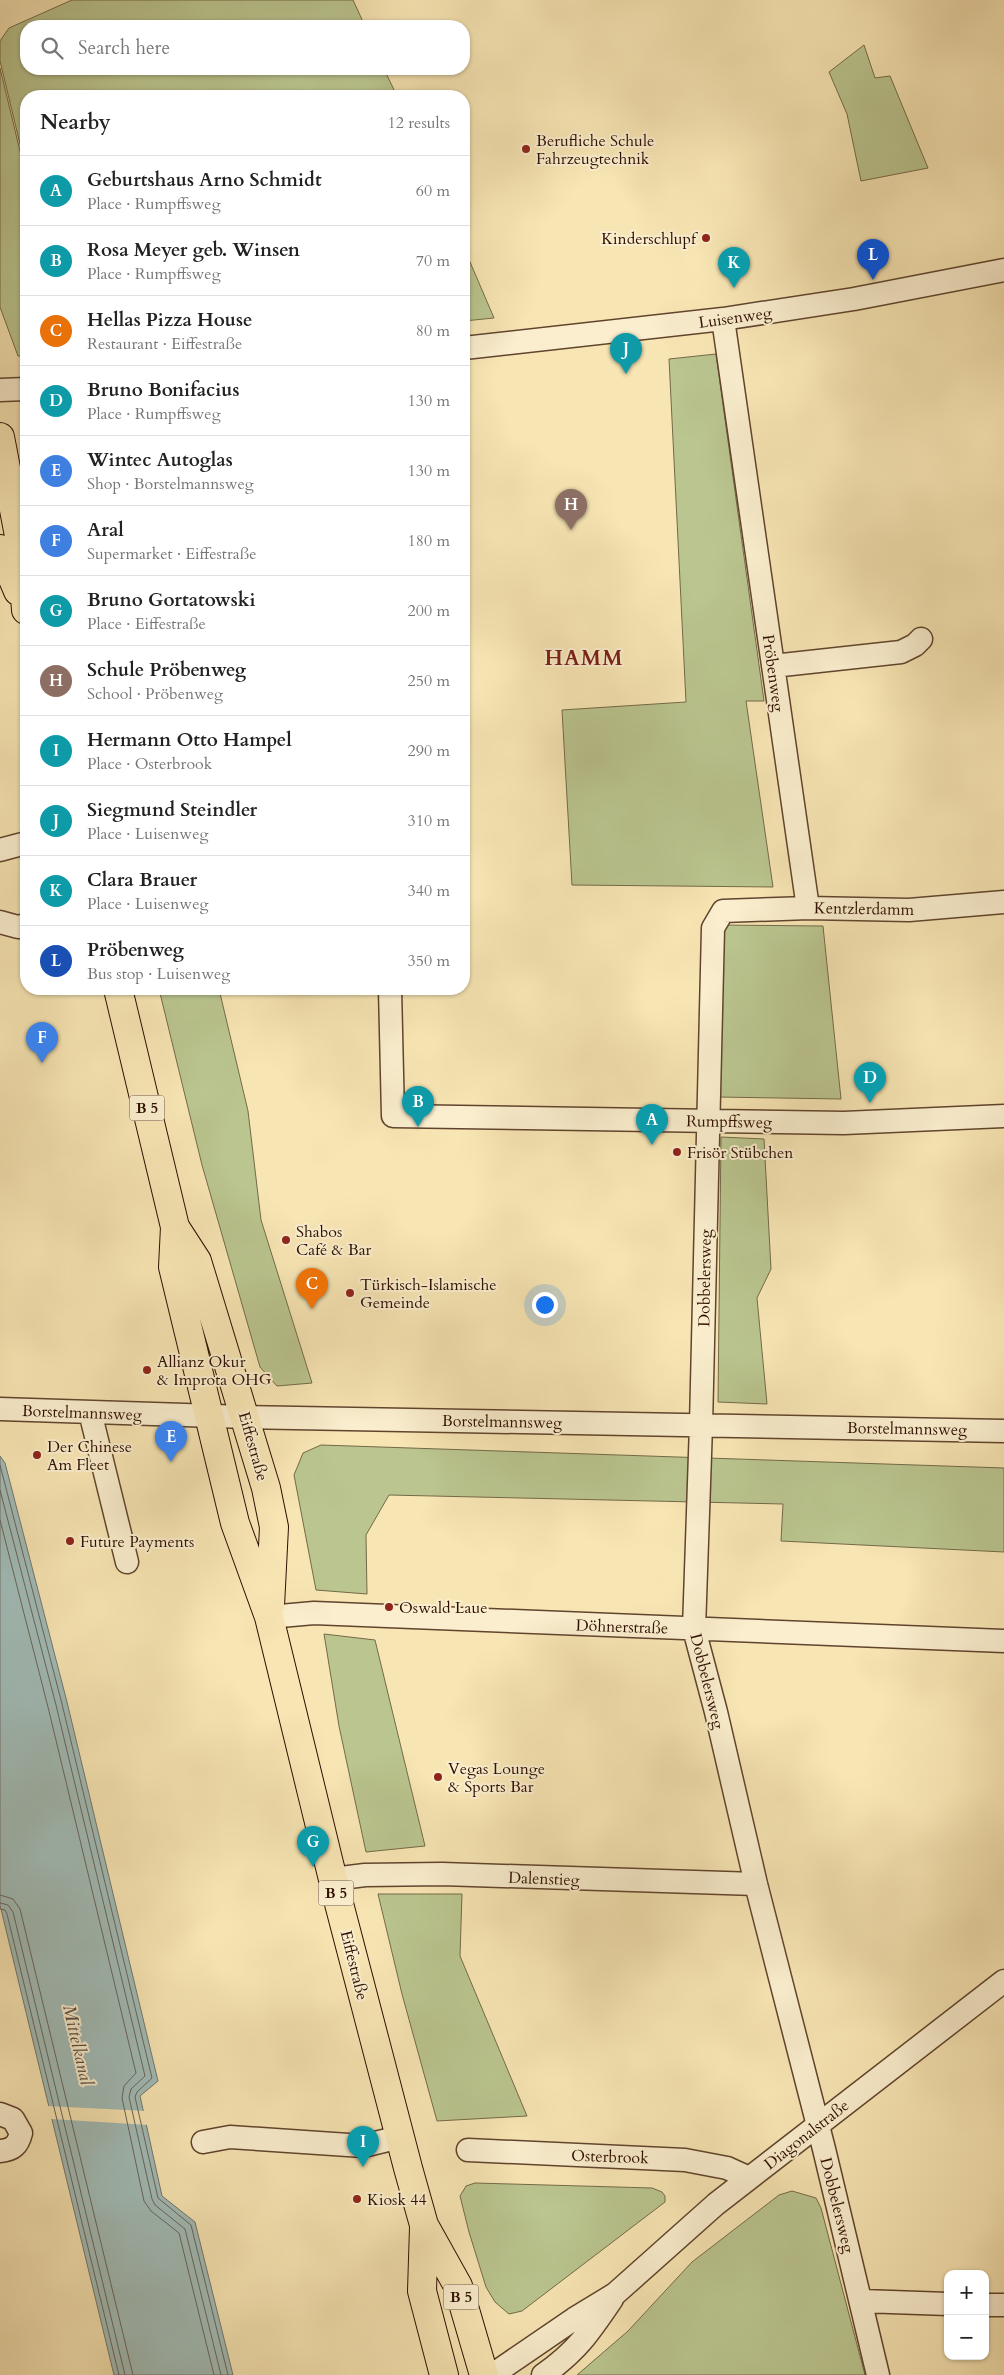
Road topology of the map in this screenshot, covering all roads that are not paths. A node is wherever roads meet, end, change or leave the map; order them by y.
1 (1004, 270) edge
2 (723, 319) junction
3 (470, 347) edge
4 (20, 389) edge
5 (0, 390) edge
6 (0, 437) edge
7 (20, 536) edge
8 (0, 549) edge
9 (20, 597) edge
10 (921, 639) dead end
11 (773, 666) junction
12 (20, 845) edge
13 (0, 850) edge
14 (1004, 902) edge
15 (808, 908) junction
16 (723, 911) joint
17 (0, 922) edge
18 (20, 926) edge
19 (119, 995) edge
20 (390, 995) edge
21 (1004, 1116) edge
22 (707, 1121) junction
23 (175, 1228) junction
24 (0, 1409) edge
25 (90, 1412) junction
26 (210, 1416) junction
27 (246, 1417) junction
28 (701, 1425) junction
29 (1004, 1431) edge
30 (127, 1562) dead end
31 (269, 1616) junction
32 (694, 1629) junction
33 (1004, 1641) edge
34 (333, 1879) junction
35 (756, 1884) junction
36 (1004, 1981) edge
37 (0, 2114) edge
38 (818, 2125) junction
39 (400, 2136) junction
40 (203, 2142) dead end
41 (468, 2150) dead end
42 (0, 2151) edge
43 (749, 2178) junction
44 (424, 2225) junction
45 (616, 2294) junction
46 (862, 2301) junction
47 (944, 2304) edge
48 (989, 2305) edge
49 (1004, 2305) edge
50 (444, 2375) edge
51 (484, 2375) edge
52 (492, 2375) edge
53 (543, 2375) edge
54 (878, 2375) edge

1 - 2 street, Luisenweg
2 - 3 street, Luisenweg
2 - 11 street, Pröbenweg
4 - 5 street
6 - 7 main road
8 - 9 main road
10 - 11 street
11 - 15 street, Pröbenweg
12 - 13 street
14 - 15 street, Kentzlerdamm
15 - 16 street, Kentzlerdamm
16 - 22 street, Dobbelersweg
17 - 18 street
19 - 23 main road, Eiffestraße / B 5
20 - 22 street, Rumpffsweg
21 - 22 street, Rumpffsweg
22 - 28 street, Dobbelersweg
23 - 26 main road, Eiffestraße / B 5
23 - 27 main road, Eiffestraße / B 5
24 - 25 street, Borstelmannsweg
25 - 26 street, Borstelmannsweg
25 - 30 street
26 - 27 street, Borstelmannsweg
26 - 31 main road, Eiffestraße / B 5
27 - 28 street, Borstelmannsweg
27 - 31 main road, Eiffestraße / B 5
28 - 29 street, Borstelmannsweg
28 - 32 street, Dobbelersweg
31 - 32 street, Döhnerstraße
31 - 34 main road, Eiffestraße / B 5
32 - 33 street, Döhnerstraße
32 - 35 street, Dobbelersweg
34 - 35 street, Dalenstieg
34 - 39 main road, Eiffestraße / B 5
35 - 38 street, Dobbelersweg
36 - 38 street, Diagonalstraße
37 - 42 street
38 - 43 street, Diagonalstraße
38 - 46 street, Dobbelersweg
39 - 40 street
39 - 44 main road, Eiffestraße / B 5
41 - 43 street, Osterbrook
43 - 45 street, Diagonalstraße
44 - 50 main road, Eiffestraße / B 5
44 - 51 main road, Eiffestraße / B 5
45 - 52 street, Diagonalstraße
45 - 53 street, Diagonalstraße
46 - 47 street
46 - 54 street, Dobbelersweg
48 - 49 street

